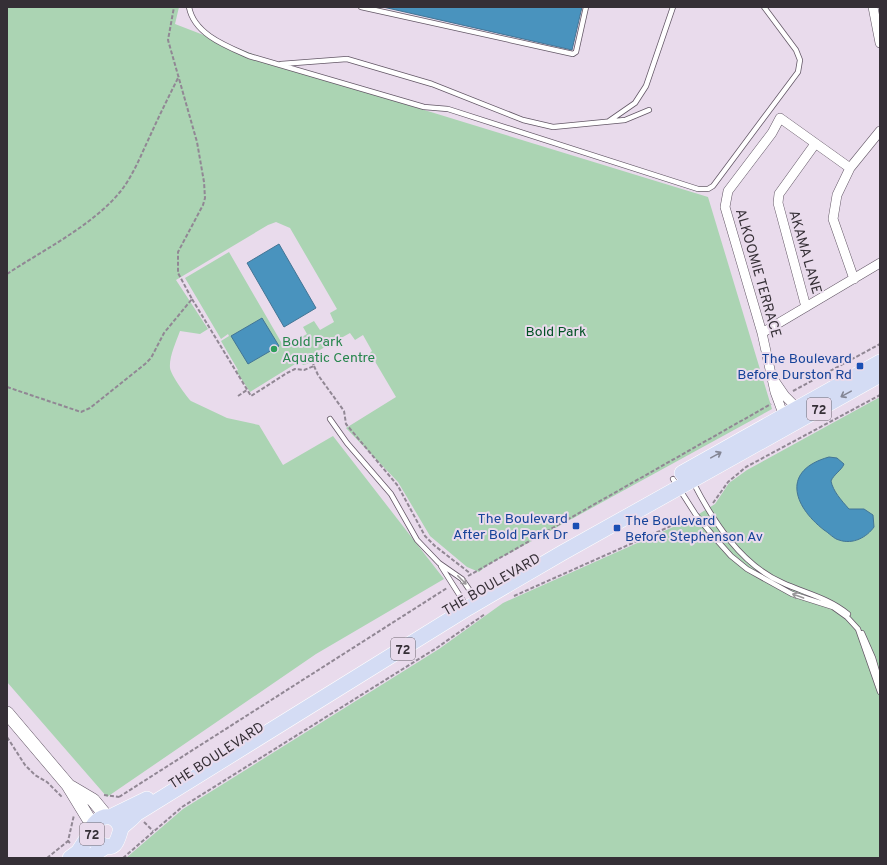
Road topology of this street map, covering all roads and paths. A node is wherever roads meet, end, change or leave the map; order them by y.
1 (174, 7) edge
2 (188, 7) edge
3 (360, 7) edge
4 (586, 7) edge
5 (673, 7) edge
6 (764, 7) edge
7 (873, 7) edge
8 (880, 43) edge
9 (277, 64) junction
10 (179, 76) junction
11 (649, 110) dead end
12 (608, 122) junction
13 (880, 131) edge
14 (815, 144) junction
15 (850, 168) junction
16 (880, 263) edge
17 (7, 274) edge
18 (854, 278) junction
19 (192, 299) junction
20 (806, 307) junction
21 (762, 333) junction
22 (880, 344) edge
23 (880, 362) edge
24 (880, 375) edge
25 (7, 387) edge
26 (247, 390) junction
27 (880, 395) edge
28 (238, 396) dead end
29 (782, 398) junction
30 (801, 413) junction
31 (330, 419) dead end
32 (786, 421) junction
33 (690, 475) junction
34 (675, 483) junction
35 (706, 508) junction
36 (696, 514) junction
37 (439, 563) junction
38 (471, 574) junction
39 (462, 579) junction
40 (454, 584) junction
41 (509, 598) dead end
42 (474, 603) junction
43 (880, 682) edge
44 (880, 692) edge
45 (7, 714) edge
46 (7, 737) edge
47 (68, 785) junction
48 (119, 797) dead end
49 (63, 799) dead end
50 (108, 817) junction
51 (92, 829) junction
52 (121, 829) junction
53 (68, 841) dead end
54 (106, 846) junction
55 (47, 858) edge
56 (70, 858) edge
57 (88, 858) edge
58 (123, 858) edge

1 - 10 path
2 - 9 lane
3 - 4 lane
5 - 12 lane
6 - 9 lane
7 - 8 street
9 - 12 lane
10 - 17 path
10 - 19 path
11 - 12 lane
13 - 15 street
14 - 15 street
14 - 20 street, AKAMA LANE
14 - 21 street, ALKOOMIE TERRACE
15 - 18 street
16 - 18 street
18 - 20 street
19 - 25 path
19 - 26 path
20 - 21 street
21 - 29 street, ALKOOMIE TERRACE
22 - 29 path
23 - 30 main road, THE BOULEVARD / 72
24 -> 30 main road, THE BOULEVARD / 72
26 - 28 path
26 - 38 path
27 - 35 path
29 - 30 street
29 - 32 street, ALKOOMIE TERRACE
29 - 38 path
30 - 32 main road, THE BOULEVARD / 72
31 - 37 lane
32 - 33 main road, THE BOULEVARD / 72
33 - 34 main road, THE BOULEVARD / 72
33 - 35 lane
34 - 36 lane
34 - 42 main road, THE BOULEVARD / 72
35 - 43 lane
36 - 41 path
44 -> 36 lane
37 -> 39 lane
37 - 40 lane
38 - 39 path
39 - 42 lane
40 - 42 lane
40 - 48 path
42 - 50 main road, THE BOULEVARD / 72
42 - 52 main road, THE BOULEVARD / 72
42 - 58 path
45 - 47 street
46 - 49 path
47 - 50 street
47 - 51 street
50 - 51 main road, THE BOULEVARD / 72
50 - 52 main road, 72
51 - 54 main road, 72
51 - 56 main road, THE BOULEVARD / 72
52 - 54 main road, THE BOULEVARD / 72
53 - 55 path
54 - 57 main road, THE BOULEVARD / 72

